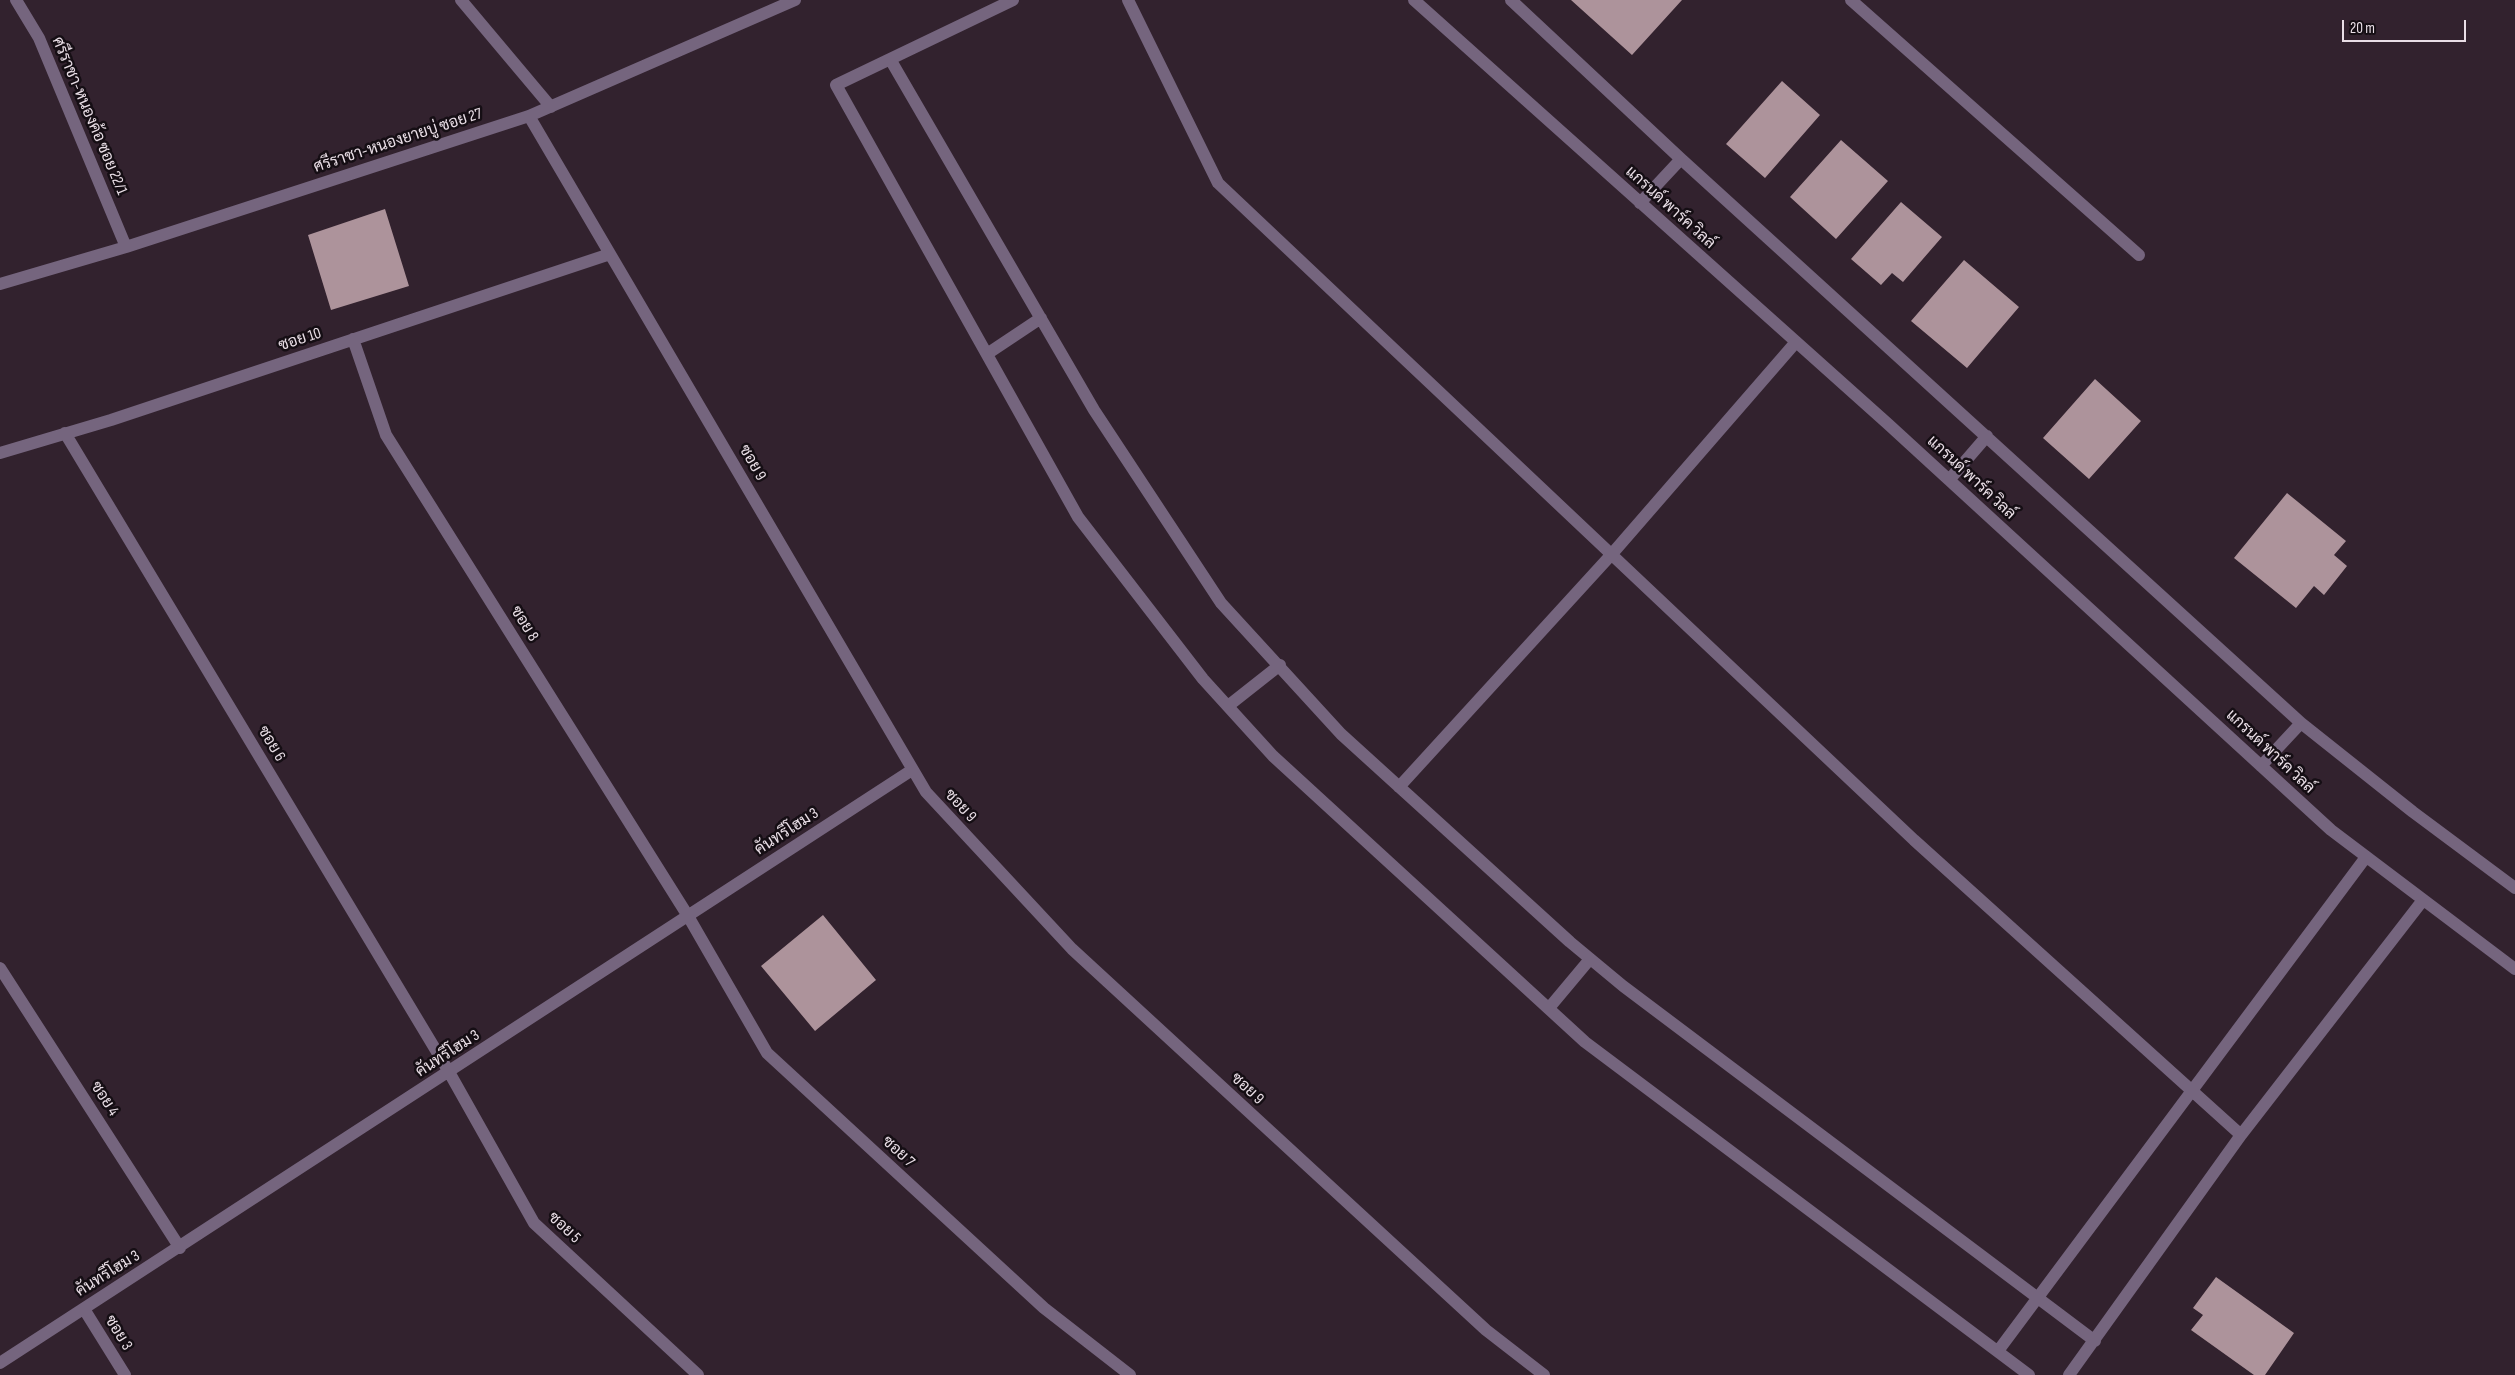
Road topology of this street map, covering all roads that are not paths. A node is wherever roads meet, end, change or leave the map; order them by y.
1 (16, 0) edge
2 (461, 0) edge
3 (794, 0) edge
4 (1014, 0) edge
5 (1128, 0) edge
6 (1414, 0) edge
7 (1512, 0) edge
8 (1851, 0) edge
9 (890, 59) junction
10 (551, 107) junction
11 (529, 116) junction
12 (1681, 159) junction
13 (1640, 203) junction
14 (126, 247) junction
15 (610, 254) junction
16 (2139, 255) dead end
17 (0, 284) edge
18 (1041, 318) junction
19 (354, 339) junction
20 (1796, 342) junction
21 (987, 354) junction
22 (65, 433) junction
23 (1987, 436) junction
24 (0, 453) edge
25 (1949, 480) junction
26 (1611, 555) junction
27 (1280, 665) junction
28 (1228, 706) junction
29 (2301, 723) junction
30 (2261, 766) junction
31 (912, 770) junction
32 (1399, 787) junction
33 (2366, 857) junction
34 (2515, 888) edge
35 (2423, 900) junction
36 (688, 916) junction
37 (1590, 959) junction
38 (0, 968) edge
39 (2515, 969) edge
40 (1549, 1008) junction
41 (449, 1072) junction
42 (2191, 1090) junction
43 (2241, 1134) junction
44 (180, 1248) junction
45 (2036, 1299) junction
46 (84, 1309) junction
47 (2095, 1341) junction
48 (1998, 1351) junction
49 (0, 1364) edge
50 (125, 1375) edge
51 (698, 1375) edge
52 (1130, 1375) edge
53 (1544, 1375) edge
54 (2029, 1375) edge
55 (2069, 1375) edge

1 - 14 street, ศรีราชา-หนองค้อ ซอย 22/1
2 - 10 street
3 - 10 street, ศรีราชา-หนองยายบู่ ซอย 27
4 - 9 street
5 - 26 street
6 - 13 street, แกรนด์ พาร์ค วิลล์
7 - 12 street
8 - 16 street
9 - 18 street
9 - 21 street
10 - 11 street, ศรีราชา-หนองยายบู่ ซอย 27
11 - 14 street, ศรีราชา-หนองยายบู่ ซอย 27
11 - 15 street, ซอย 9
12 - 13 street
12 - 23 street
13 - 20 street, แกรนด์ พาร์ค วิลล์
14 - 17 street, ศรีราชา-หนองยายบู่ ซอย 27
15 - 19 street, ซอย 10
15 - 31 street, ซอย 9
18 - 21 street
18 - 27 street
19 - 22 street, ซอย 10
19 - 36 street, ซอย 8
20 - 25 street, แกรนด์ พาร์ค วิลล์
20 - 26 street
21 - 28 street
22 - 24 street, ซอย 10
22 - 41 street, ซอย 6
23 - 25 street
23 - 29 street
25 - 30 street, แกรนด์ พาร์ค วิลล์
26 - 32 street
26 - 42 street
27 - 28 street
27 - 32 street
28 - 40 street
29 - 30 street
29 - 34 street
30 - 33 street, แกรนด์ พาร์ค วิลล์
31 - 36 street, คันทรีโฮม 3
31 - 53 street, ซอย 9
32 - 37 street
33 - 35 street, แกรนด์ พาร์ค วิลล์
33 - 42 street
35 - 39 street, แกรนด์ พาร์ค วิลล์
35 - 43 street
36 - 41 street, คันทรีโฮม 3
36 - 52 street, ซอย 7
37 - 40 street
37 - 45 street
38 - 44 street, ซอย 4
40 - 48 street
41 - 44 street, คันทรีโฮม 3
41 - 51 street, ซอย 5
42 - 43 street
42 - 45 street
43 - 47 street
44 - 46 street, คันทรีโฮม 3
45 - 47 street
45 - 48 street
46 - 49 street, คันทรีโฮม 3
46 - 50 street, ซอย 3
47 - 55 street
48 - 54 street

